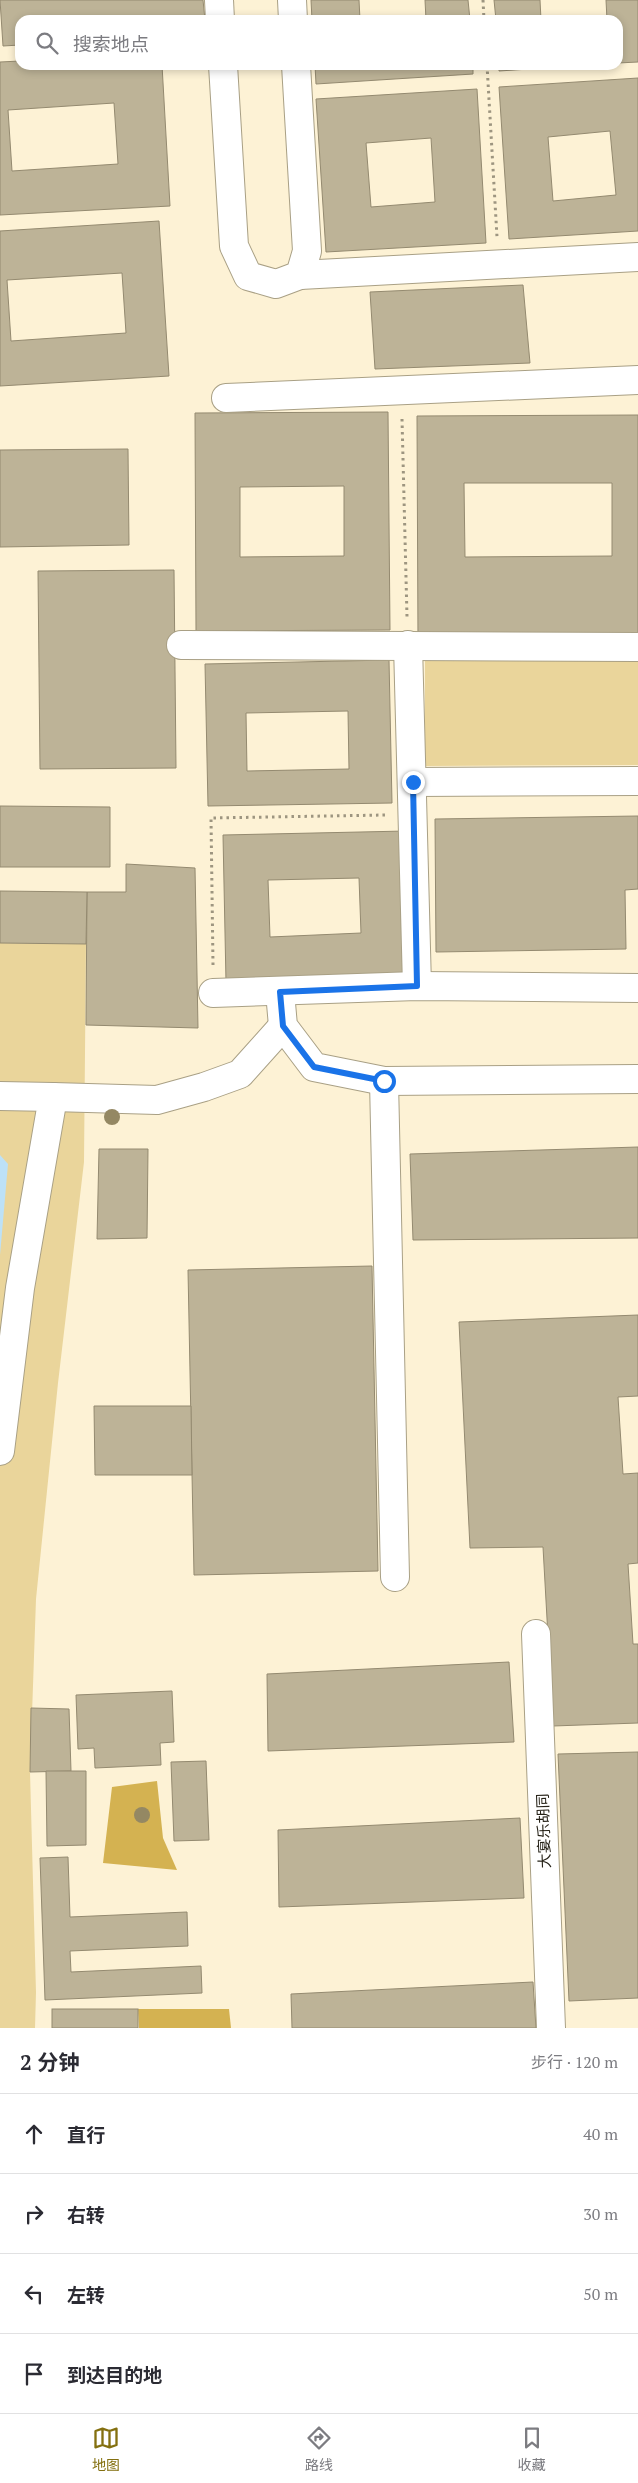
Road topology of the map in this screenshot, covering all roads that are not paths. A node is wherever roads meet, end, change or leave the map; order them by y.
1 (219, 0) edge
2 (292, 0) edge
3 (220, 15) edge
4 (293, 15) edge
5 (223, 70) edge
6 (296, 70) edge
7 (638, 257) edge
8 (300, 275) junction
9 (638, 380) edge
10 (226, 398) dead end
11 (181, 645) dead end
12 (408, 645) junction
13 (638, 647) edge
14 (638, 781) edge
15 (413, 782) junction
16 (417, 986) junction
17 (638, 988) edge
18 (280, 992) junction
19 (213, 993) road end
20 (283, 1026) junction
21 (638, 1078) edge
22 (384, 1081) junction
23 (0, 1096) edge
24 (53, 1097) junction
25 (0, 1451) edge
26 (395, 1576) dead end
27 (536, 1634) dead end
28 (551, 2028) edge

1 - 3 street
2 - 4 street
5 - 8 street
6 - 8 street
7 - 8 street
9 - 10 street
11 - 12 street
12 - 13 street
12 - 15 street
14 - 15 street
15 - 16 street
16 - 17 street
16 - 18 street
18 - 19 street
18 - 20 street
20 - 22 street
20 - 24 street
21 - 22 street
22 - 26 street
23 - 24 street
24 - 25 street
27 - 28 street, 大宴乐胡同

